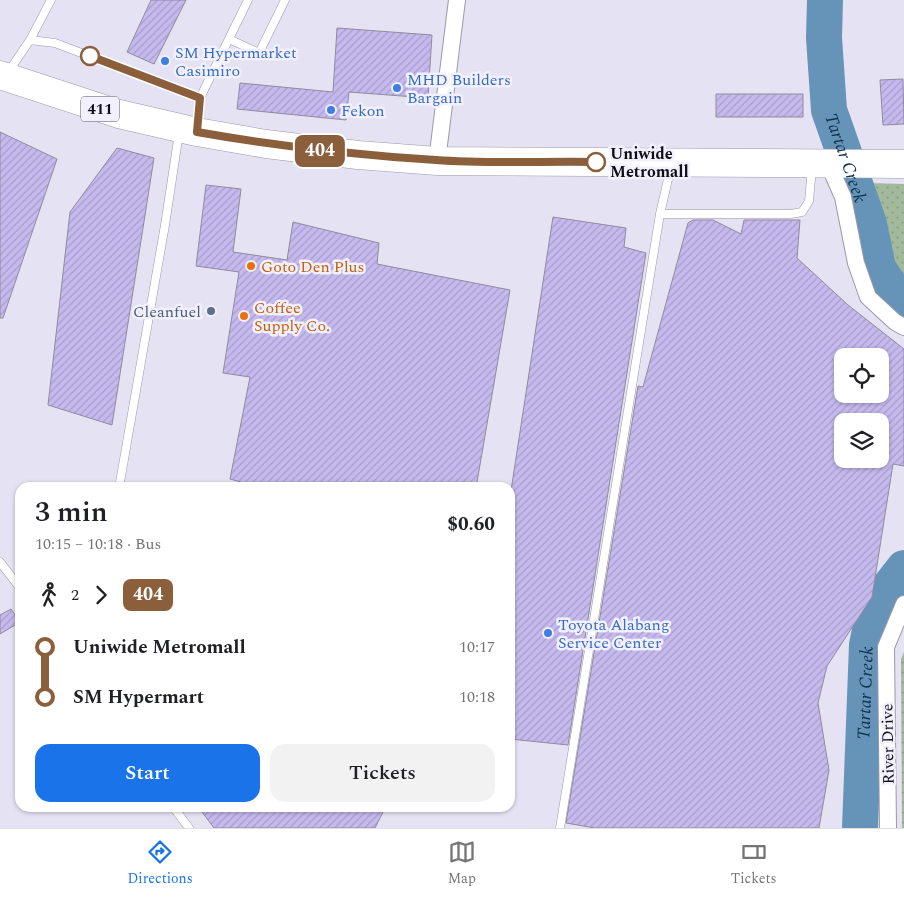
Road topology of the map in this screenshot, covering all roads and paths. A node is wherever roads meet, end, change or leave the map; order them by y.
1 (51, 0) edge
2 (248, 0) edge
3 (284, 0) edge
4 (457, 0) edge
5 (229, 39) junction
6 (30, 40) junction
7 (2, 76) edge
8 (200, 98) junction
9 (188, 130) junction
10 (437, 160) junction
11 (672, 162) junction
12 (826, 164) junction
13 (894, 164) edge
14 (660, 214) junction
15 (904, 327) edge
16 (119, 482) edge
17 (0, 562) edge
18 (15, 580) edge
19 (904, 604) edge
20 (177, 812) edge
21 (189, 828) edge
22 (560, 828) edge
23 (888, 828) edge

1 - 6 lane
2 - 5 lane
3 - 5 lane
4 - 10 street
5 - 8 lane
6 - 7 lane
6 - 8 lane
7 - 9 highway, 411
8 - 9 lane
9 - 10 highway, 411
9 - 16 lane
10 - 11 highway, 411
11 - 12 highway, 411
11 - 14 lane
12 - 13 highway, 411
12 - 14 lane
12 - 15 street
14 - 22 lane
17 - 18 lane
19 - 23 street, River Drive
20 - 21 lane

